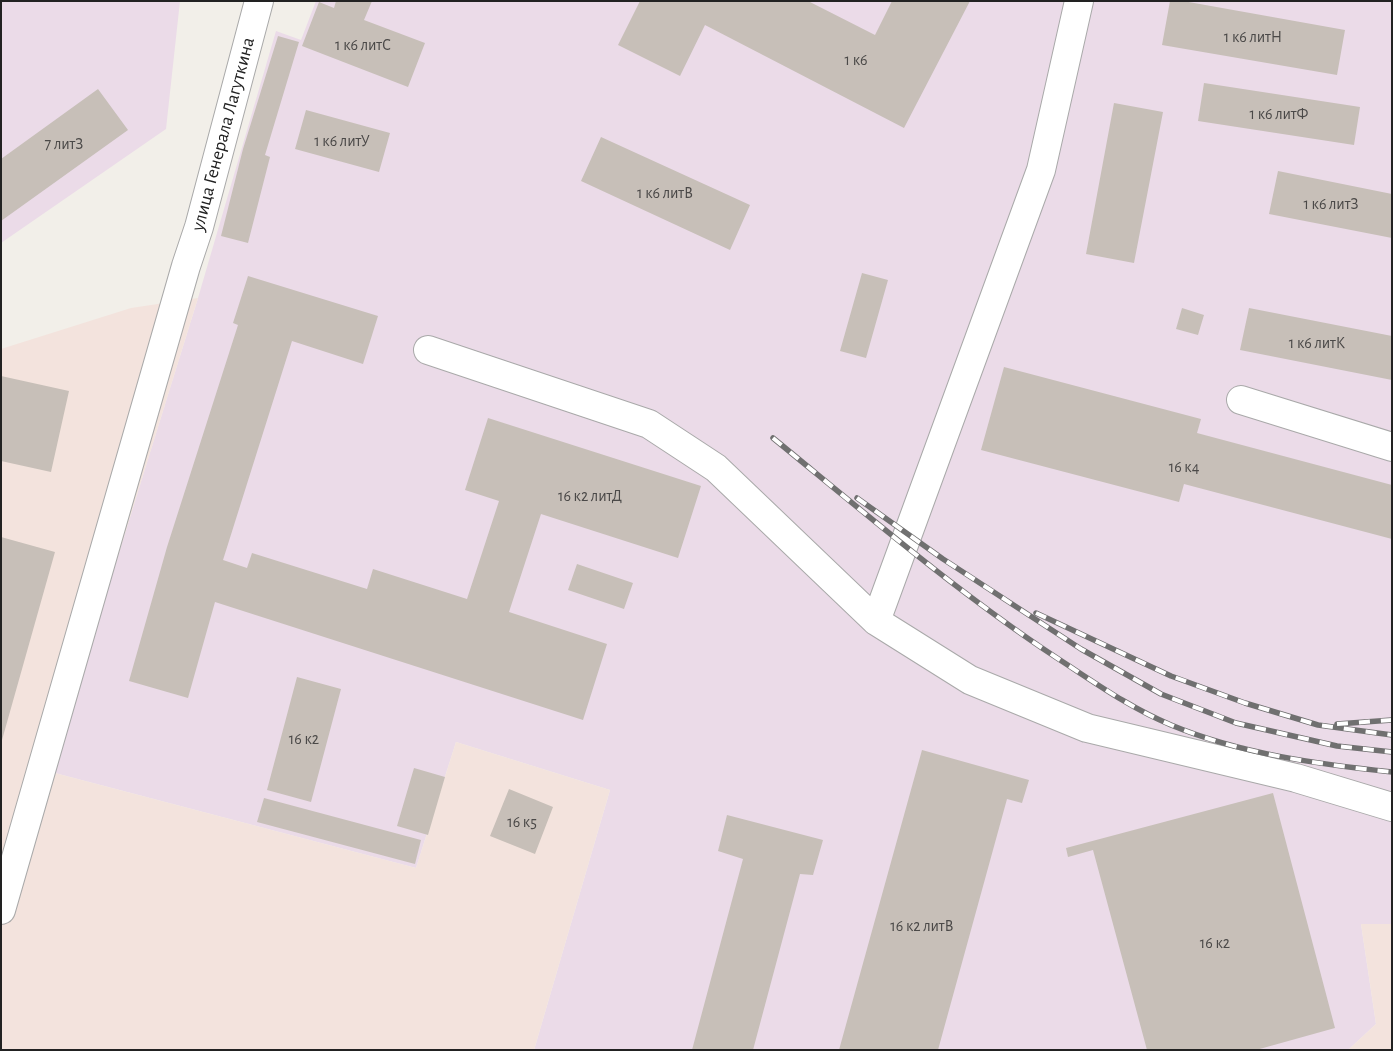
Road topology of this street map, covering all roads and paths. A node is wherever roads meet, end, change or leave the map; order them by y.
1 (259, 1) edge
2 (1078, 1) edge
3 (428, 350) dead end
4 (1241, 400) dead end
5 (1392, 447) edge
6 (876, 621) junction
7 (1392, 807) edge
8 (1, 910) edge

1 - 8 street, улица Генерала Лагуткина
2 - 6 street
3 - 6 street
4 - 5 street
6 - 7 street

